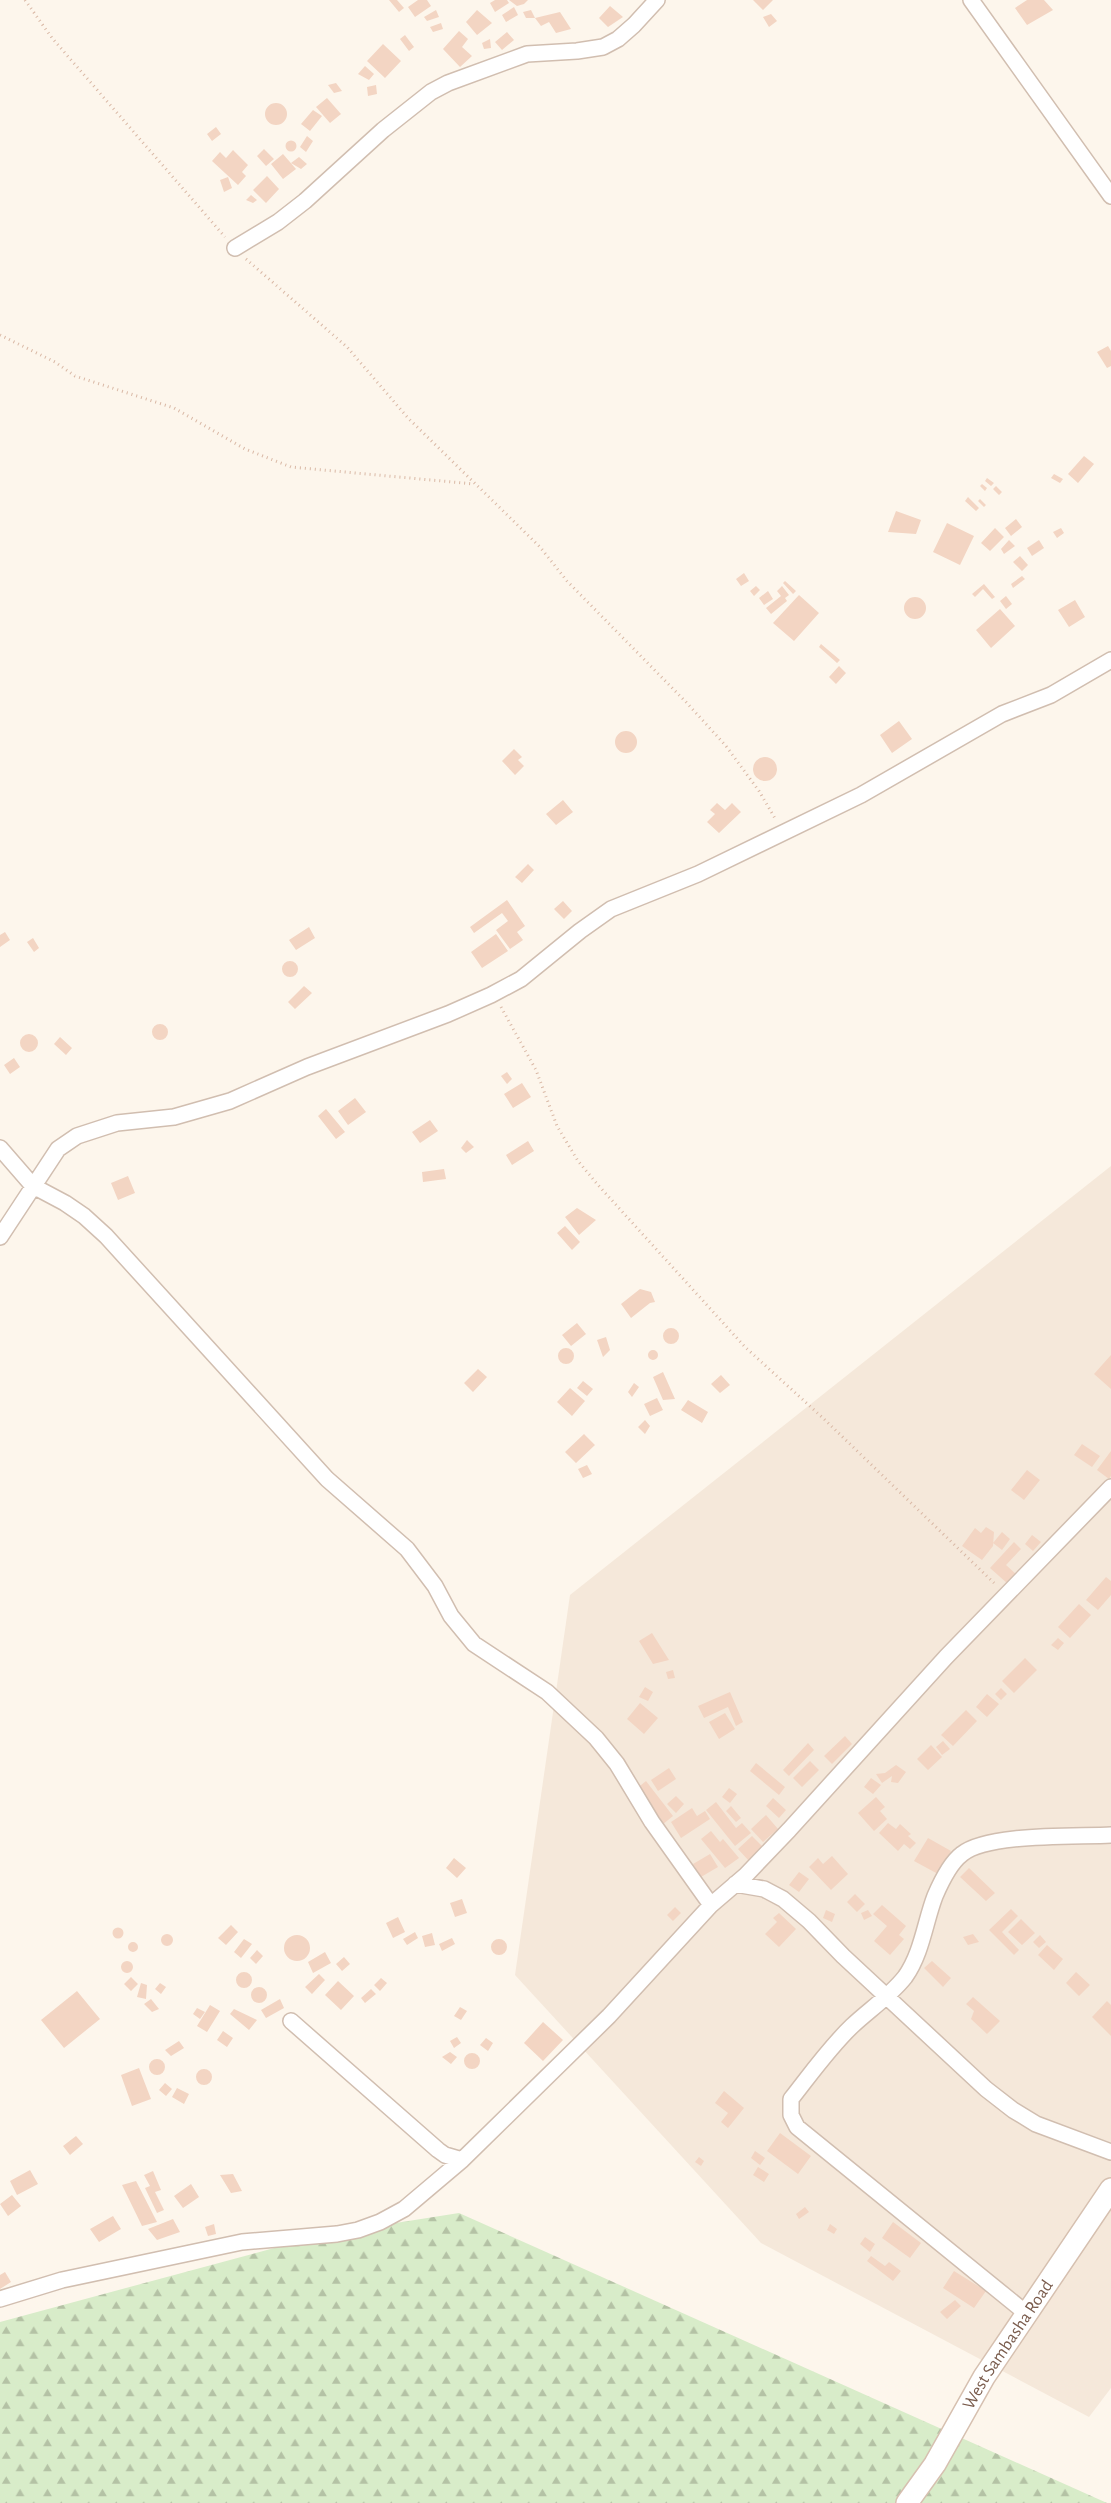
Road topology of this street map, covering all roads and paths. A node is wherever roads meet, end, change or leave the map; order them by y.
1 (25, 0) edge
2 (657, 0) edge
3 (971, 0) edge
4 (1111, 196) edge
5 (235, 248) junction
6 (0, 335) edge
7 (474, 484) junction
8 (1111, 660) edge
9 (781, 834) junction
10 (491, 995) junction
11 (0, 1148) edge
12 (33, 1186) junction
13 (0, 1237) edge
14 (1111, 1487) edge
15 (1007, 1596) junction
16 (1111, 1836) edge
17 (735, 1884) junction
18 (711, 1905) junction
19 (888, 1996) junction
20 (292, 2021) dead end
21 (1111, 2152) edge
22 (462, 2160) junction
23 (1111, 2189) edge
24 (0, 2299) edge
25 (1026, 2313) junction
26 (907, 2503) edge

1 - 5 path
2 - 5 street
3 - 4 street
5 - 7 path
6 - 7 path
7 - 9 path
8 - 9 street
9 - 10 street
10 - 12 street
10 - 15 path
11 - 12 street
12 - 13 street
12 - 18 street
14 - 15 street
15 - 17 street
16 - 19 street
17 - 18 street
17 - 19 street
18 - 22 street
19 - 21 street
19 - 25 street
20 - 22 street
22 - 24 street
23 - 25 street, West Sambasha Road
25 - 26 street, West Sambasha Road

